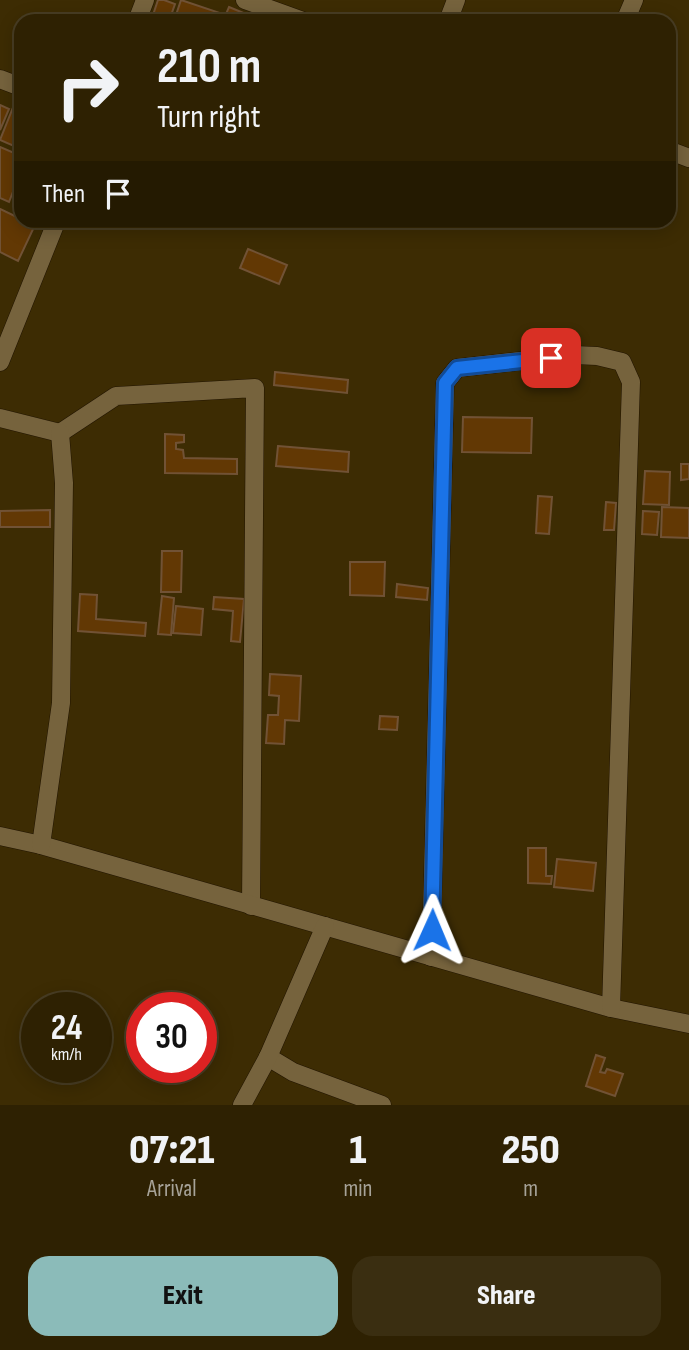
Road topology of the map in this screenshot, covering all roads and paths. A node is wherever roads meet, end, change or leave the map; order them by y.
1 (245, 0) edge
2 (284, 14) edge
3 (54, 228) edge
4 (0, 362) edge
5 (0, 418) edge
6 (61, 433) junction
7 (0, 836) edge
8 (41, 845) junction
9 (251, 906) junction
10 (325, 926) junction
11 (431, 957) junction
12 (611, 1008) junction
13 (689, 1024) edge
14 (268, 1057) junction
15 (242, 1105) edge
16 (382, 1105) edge

1 - 2 street
3 - 4 street
5 - 6 street
6 - 8 street
6 - 9 street
7 - 8 street
8 - 9 street
9 - 10 street
10 - 11 street
10 - 14 street
11 - 12 street
11 - 12 street
12 - 13 street
14 - 15 street
14 - 16 street

